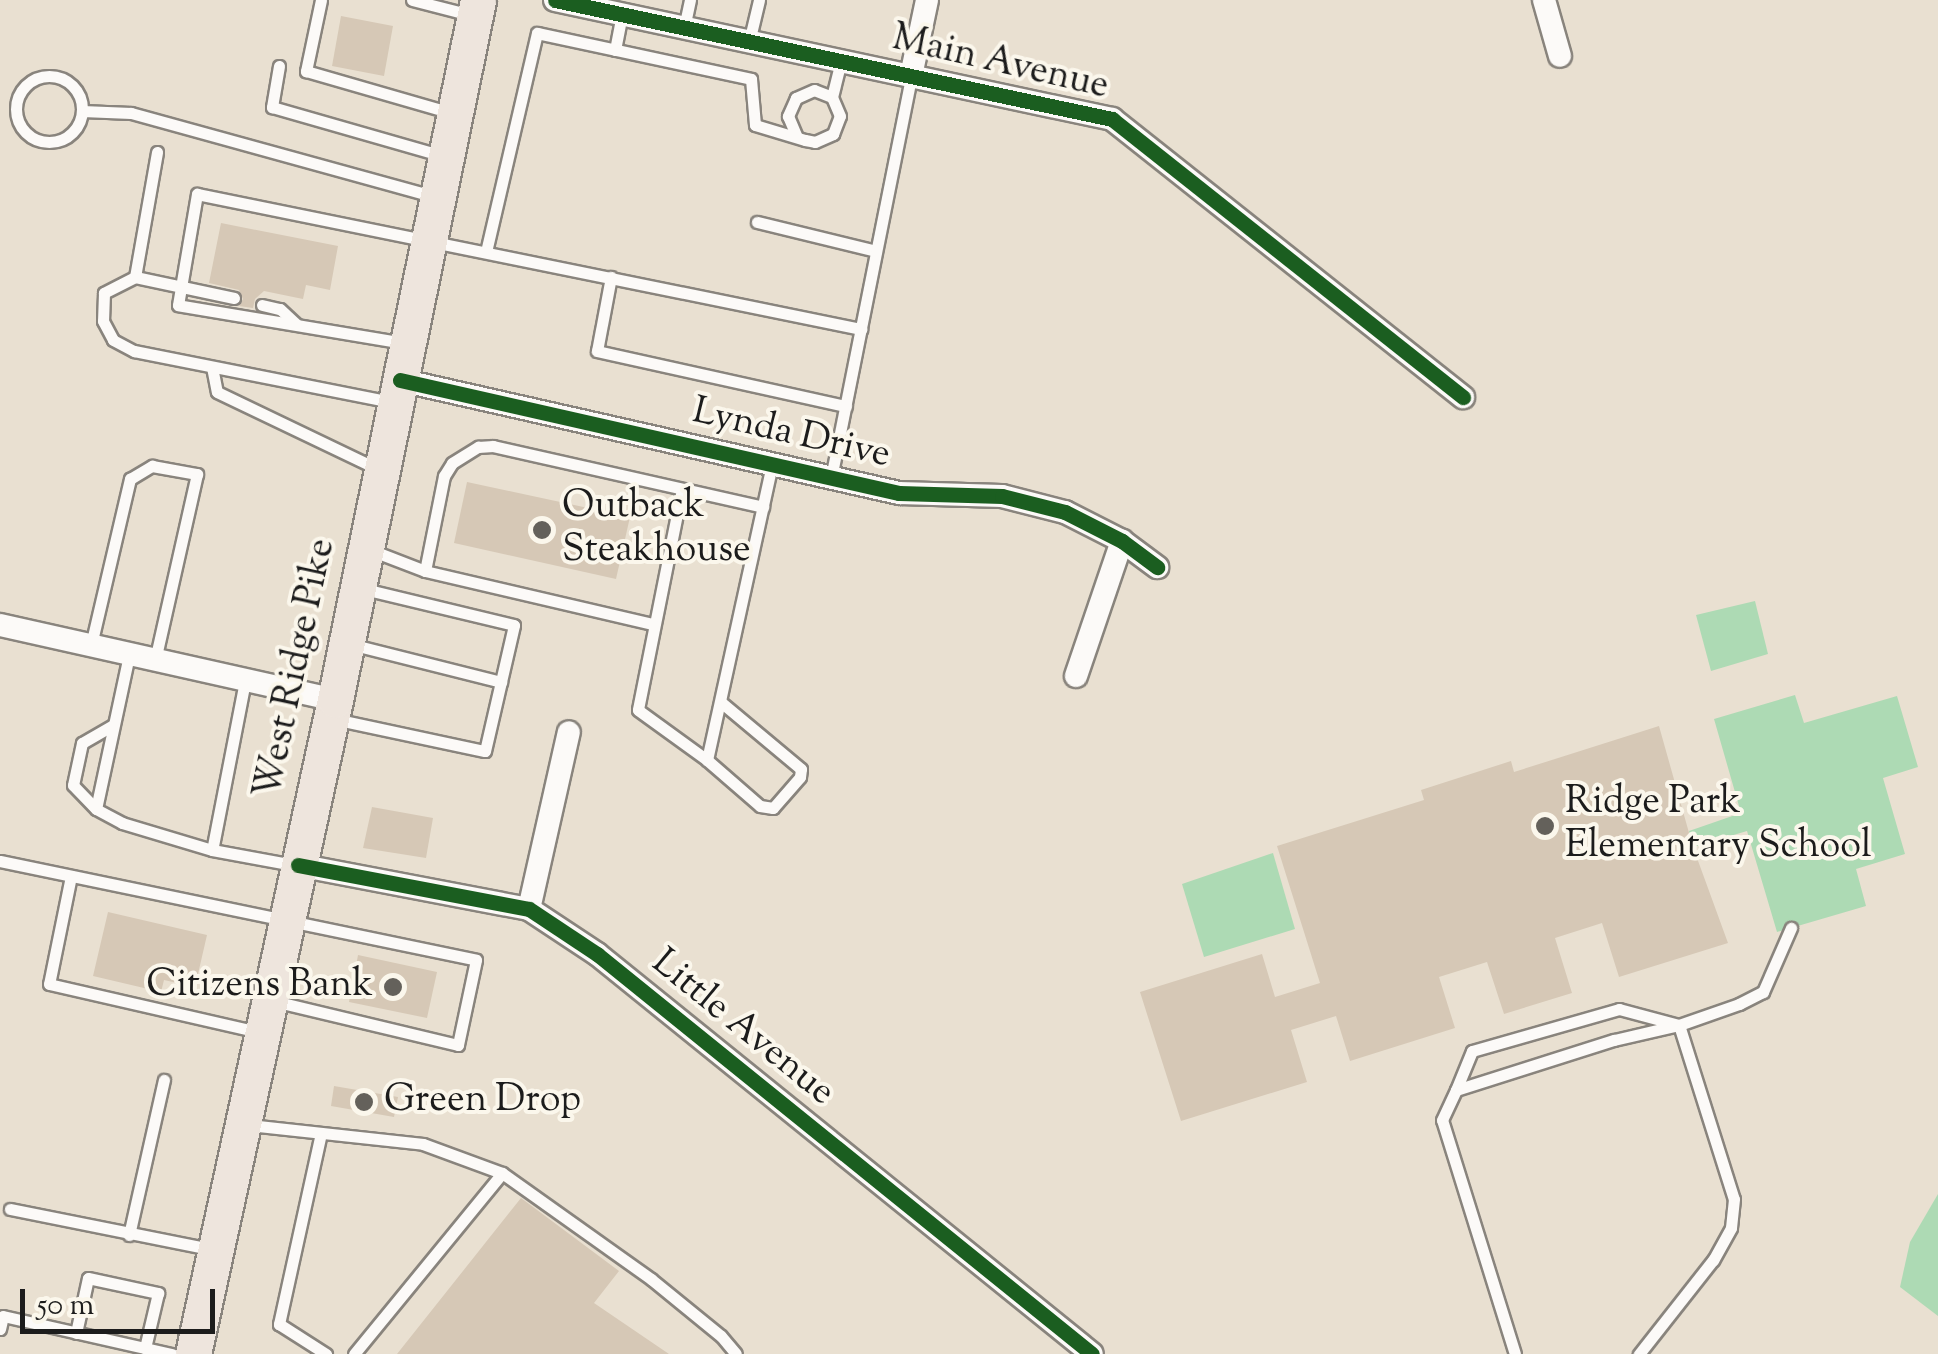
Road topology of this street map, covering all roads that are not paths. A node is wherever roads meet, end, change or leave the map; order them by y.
1 (321, 0) edge
2 (412, 0) edge
3 (555, 0) edge
4 (690, 0) edge
5 (759, 0) edge
6 (927, 0) edge
7 (1544, 0) edge
8 (476, 8) edge
9 (622, 15) junction
10 (684, 28) junction
11 (749, 42) junction
12 (615, 50) junction
13 (1560, 56) dead end
14 (841, 62) junction
15 (279, 66) dead end
16 (911, 76) junction
17 (832, 97) junction
18 (82, 111) junction
19 (16, 113) junction
20 (0, 114) edge
21 (456, 114) junction
22 (796, 135) junction
23 (157, 152) dead end
24 (447, 157) junction
25 (438, 198) junction
26 (757, 222) dead end
27 (429, 240) junction
28 (486, 252) junction
29 (876, 252) junction
30 (135, 277) junction
31 (611, 278) junction
32 (182, 286) junction
33 (234, 298) dead end
34 (262, 305) dead end
35 (298, 325) junction
36 (861, 330) junction
37 (409, 344) junction
38 (212, 367) junction
39 (398, 391) junction
40 (1463, 397) dead end
41 (846, 406) junction
42 (772, 465) junction
43 (382, 471) junction
44 (831, 478) junction
45 (682, 489) junction
46 (764, 507) junction
47 (1122, 541) junction
48 (366, 549) junction
49 (1157, 567) dead end
50 (425, 570) junction
51 (358, 587) junction
52 (653, 624) junction
53 (0, 625) edge
54 (345, 642) junction
55 (91, 645) junction
56 (128, 655) junction
57 (155, 661) junction
58 (1076, 676) dead end
59 (245, 681) junction
60 (501, 682) junction
61 (722, 703) junction
62 (332, 709) junction
63 (114, 726) junction
64 (570, 732) dead end
65 (708, 760) junction
66 (96, 809) junction
67 (212, 850) junction
68 (0, 861) edge
69 (298, 865) junction
70 (71, 876) junction
71 (528, 909) junction
72 (288, 919) junction
73 (1791, 928) dead end
74 (267, 1017) junction
75 (1679, 1025) junction
76 (164, 1080) dead end
77 (1456, 1090) junction
78 (242, 1124) junction
79 (321, 1133) junction
80 (502, 1173) junction
81 (10, 1209) dead end
82 (129, 1235) junction
83 (215, 1250) junction
84 (0, 1330) edge
85 (76, 1333) junction
86 (146, 1348) junction
87 (172, 1354) edge
88 (193, 1354) edge
89 (326, 1354) edge
90 (354, 1354) edge
91 (736, 1354) edge
92 (1092, 1354) edge
93 (1514, 1354) edge
94 (1639, 1354) edge

1 - 21 lane
2 - 8 lane
3 - 9 street, Main Avenue
4 - 10 lane
5 - 11 lane
6 - 16 street
7 - 13 street
8 - 21 main road, West Ridge Pike
9 - 10 street, Main Avenue
9 - 12 lane
10 - 11 street, Main Avenue
11 - 14 street, Main Avenue
12 - 22 lane
12 - 28 lane
14 - 16 street, Main Avenue
14 - 17 lane
15 - 24 lane
16 - 29 lane
16 - 40 street, Main Avenue
17 - 22 lane
17 - 22 lane
18 - 19 lane
18 - 19 lane
18 - 25 lane
19 - 20 lane
21 - 24 main road, West Ridge Pike
23 - 30 lane
24 - 25 main road, West Ridge Pike
25 - 27 main road, West Ridge Pike
26 - 29 lane
27 - 28 lane
27 - 32 lane
27 - 37 main road, West Ridge Pike
28 - 31 lane
29 - 36 lane
30 - 32 lane
30 - 38 lane
31 - 36 lane
31 - 41 lane
32 - 33 lane
32 - 35 lane
34 - 35 lane
35 - 37 lane
36 - 41 lane
37 - 39 main road, West Ridge Pike
38 - 39 lane
38 - 43 lane
39 - 42 street, Lynda Drive
39 - 43 main road, West Ridge Pike
41 - 44 lane
42 - 44 street, Lynda Drive
42 - 46 lane
43 - 48 main road, West Ridge Pike
44 - 47 street, Lynda Drive
45 - 46 lane
45 - 50 lane
45 - 52 lane
46 - 61 lane
47 - 49 street, Lynda Drive
47 - 58 street
48 - 50 lane
48 - 51 main road, West Ridge Pike
50 - 52 lane
51 - 54 main road, West Ridge Pike
51 - 60 lane
52 - 65 lane
53 - 55 street
54 - 60 lane
54 - 62 main road, West Ridge Pike
55 - 56 street
55 - 57 lane
56 - 57 street
56 - 63 lane
57 - 59 street
59 - 62 street
59 - 67 lane
60 - 62 lane
61 - 65 lane
61 - 65 lane
62 - 69 main road, West Ridge Pike
63 - 66 lane
63 - 66 lane
64 - 71 street
66 - 67 lane
67 - 69 lane
68 - 70 lane
69 - 71 street, Little Avenue
69 - 72 main road, West Ridge Pike
70 - 72 lane
70 - 74 lane
71 - 92 street, Little Avenue
72 - 74 main road, West Ridge Pike
72 - 74 lane
73 - 75 lane
74 - 78 main road, West Ridge Pike
75 - 77 lane
75 - 77 lane
75 - 94 lane
76 - 82 lane
77 - 93 lane
78 - 79 lane
78 - 83 main road, West Ridge Pike
79 - 80 lane
79 - 89 lane
80 - 90 lane
80 - 91 lane
81 - 82 lane
82 - 83 lane
83 - 88 main road, West Ridge Pike
84 - 85 lane
85 - 86 lane
85 - 86 lane
86 - 87 lane

